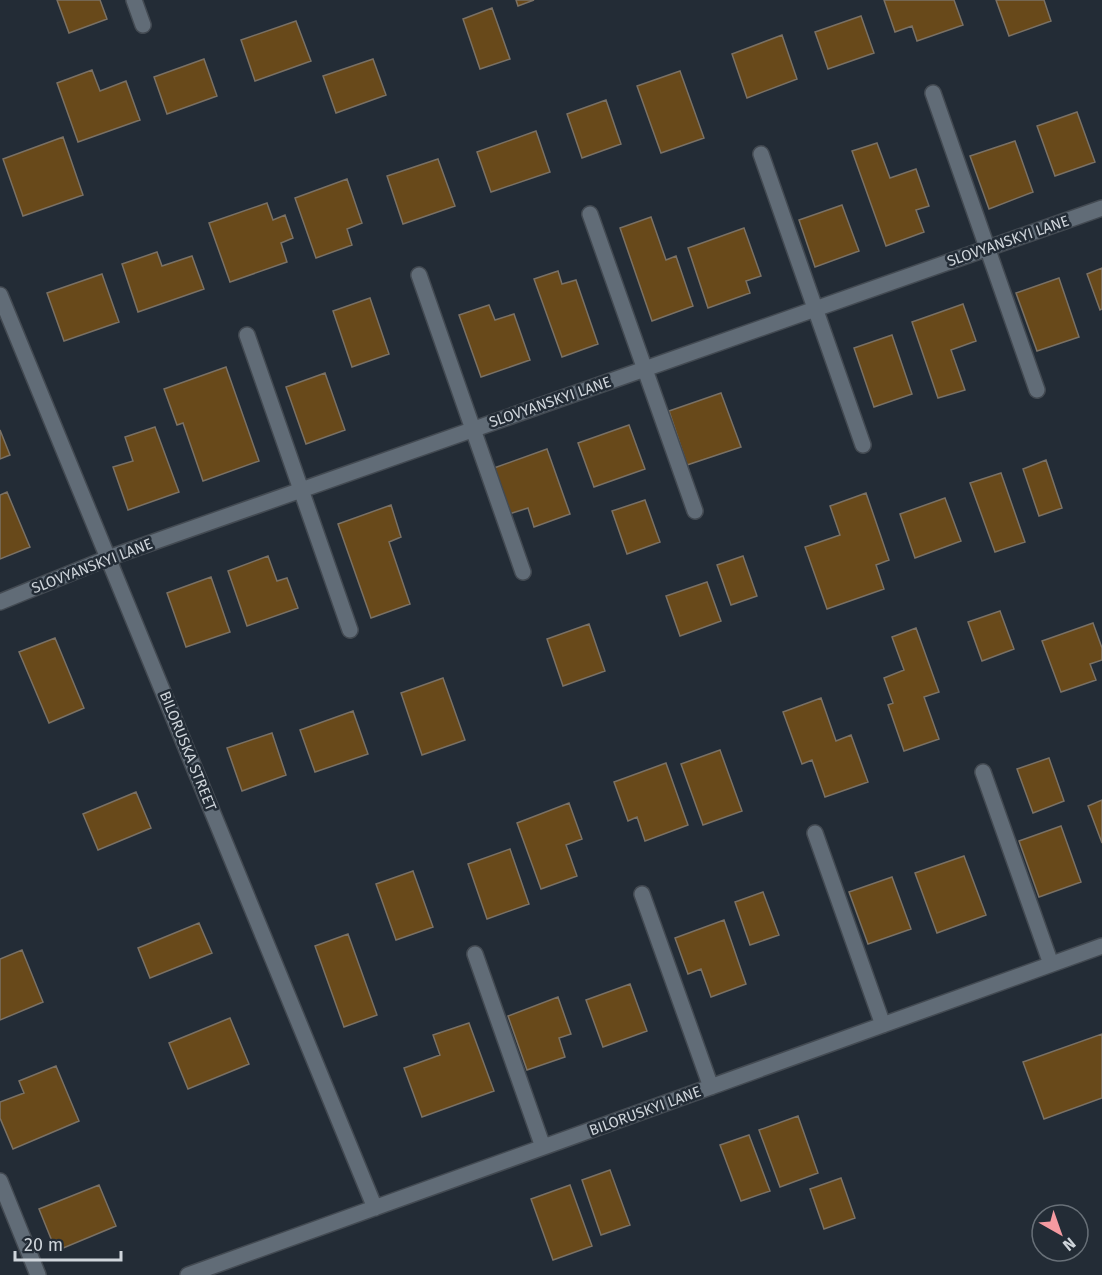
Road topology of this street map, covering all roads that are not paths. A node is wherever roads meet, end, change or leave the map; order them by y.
1 (134, 0) edge
2 (143, 25) dead end
3 (933, 93) dead end
4 (761, 154) dead end
5 (1102, 208) edge
6 (590, 214) dead end
7 (988, 248) junction
8 (419, 274) dead end
9 (0, 295) edge
10 (815, 309) junction
11 (4, 314) edge
12 (247, 335) dead end
13 (645, 369) junction
14 (1037, 390) dead end
15 (473, 429) junction
16 (863, 445) dead end
17 (301, 490) junction
18 (695, 511) dead end
19 (108, 558) junction
20 (523, 572) dead end
21 (0, 602) edge
22 (350, 630) dead end
23 (983, 772) dead end
24 (815, 832) dead end
25 (642, 894) dead end
26 (1102, 946) edge
27 (475, 954) dead end
28 (1051, 964) junction
29 (883, 1025) junction
30 (711, 1087) junction
31 (543, 1147) junction
32 (0, 1181) edge
33 (375, 1208) junction
34 (38, 1275) edge
35 (188, 1275) edge

1 - 2 street
3 - 7 street
4 - 10 street
5 - 7 street, SLOVYANSKYI LANE
6 - 13 street
7 - 10 street, SLOVYANSKYI LANE
7 - 14 street
8 - 15 street
9 - 11 street, BILORUSKA STREET
10 - 13 street, SLOVYANSKYI LANE
10 - 16 street
11 - 19 street, BILORUSKA STREET
12 - 17 street
13 - 15 street, SLOVYANSKYI LANE
13 - 18 street
15 - 17 street, SLOVYANSKYI LANE
15 - 20 street
17 - 19 street, SLOVYANSKYI LANE
17 - 22 street
19 - 21 street, SLOVYANSKYI LANE
19 - 33 street, BILORUSKA STREET
23 - 28 street
24 - 29 street
25 - 30 street
26 - 28 street, BILORUSKYI LANE
27 - 31 street
28 - 29 street, BILORUSKYI LANE
29 - 30 street, BILORUSKYI LANE
30 - 31 street, BILORUSKYI LANE
31 - 33 street, BILORUSKYI LANE
32 - 34 street
33 - 35 street, BILORUSKYI LANE

